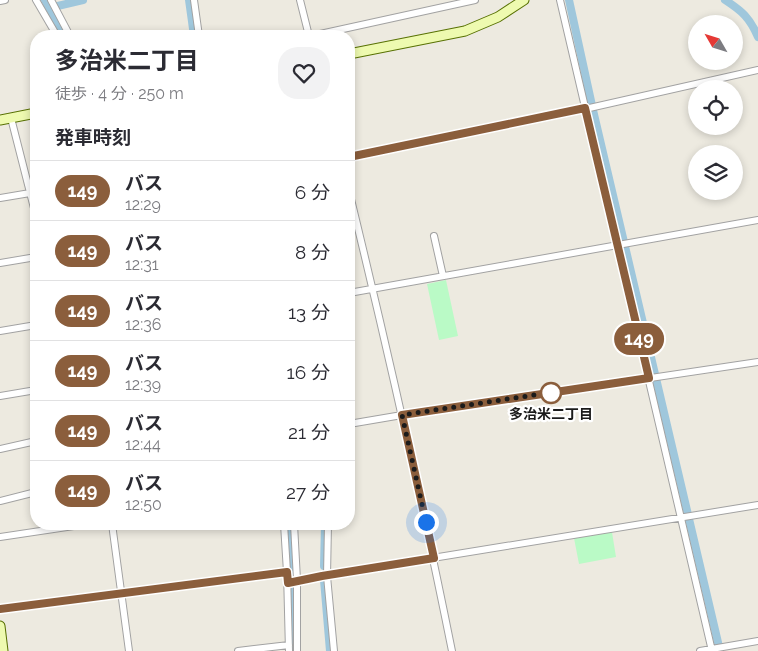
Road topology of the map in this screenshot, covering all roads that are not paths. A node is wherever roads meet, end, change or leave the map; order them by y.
1 (5, 0) edge
2 (36, 0) edge
3 (194, 0) edge
4 (300, 0) edge
5 (475, 0) edge
6 (524, 0) edge
7 (560, 0) edge
8 (0, 1) edge
9 (54, 1) edge
10 (54, 30) edge
11 (67, 30) edge
12 (198, 30) edge
13 (308, 30) edge
14 (338, 30) edge
15 (355, 53) edge
16 (758, 70) edge
17 (589, 108) junction
18 (30, 114) edge
19 (11, 118) junction
20 (0, 120) edge
21 (355, 156) edge
22 (30, 183) edge
23 (30, 193) edge
24 (0, 198) edge
25 (355, 216) edge
26 (758, 220) edge
27 (434, 236) dead end
28 (621, 245) junction
29 (30, 258) edge
30 (0, 263) edge
31 (443, 276) junction
32 (373, 289) junction
33 (355, 292) edge
34 (30, 326) edge
35 (0, 331) edge
36 (758, 362) edge
37 (653, 378) junction
38 (30, 391) edge
39 (0, 396) edge
40 (402, 415) junction
41 (355, 423) edge
42 (30, 442) edge
43 (0, 449) edge
44 (30, 494) edge
45 (0, 501) edge
46 (758, 505) edge
47 (686, 516) junction
48 (47, 530) edge
49 (113, 530) edge
50 (284, 530) edge
51 (294, 530) edge
52 (328, 530) edge
53 (0, 537) edge
54 (434, 558) junction
55 (287, 572) junction
56 (327, 576) junction
57 (292, 582) junction
58 (121, 593) junction
59 (0, 609) edge
60 (0, 626) edge
61 (758, 641) edge
62 (289, 648) edge
63 (715, 649) edge
64 (3, 651) edge
65 (129, 651) edge
66 (238, 651) edge
67 (297, 651) edge
68 (334, 651) edge
69 (452, 651) edge
70 (700, 651) edge

1 - 8 street
2 - 10 street
3 - 12 street
4 - 13 street
5 - 14 street
6 - 15 street
7 - 17 street
9 - 11 street
16 - 17 street
17 - 21 street
17 - 28 street
18 - 19 street
19 - 20 street
19 - 22 street
23 - 24 street
25 - 32 street
26 - 28 street
27 - 31 street
28 - 31 street
28 - 37 street
29 - 30 street
31 - 32 street
32 - 33 street
32 - 40 street
34 - 35 street
36 - 37 street
37 - 40 street
37 - 47 street
38 - 39 street
40 - 41 street
40 - 54 street
42 - 43 street
44 - 45 street
46 - 47 street
47 - 54 street
47 - 63 street
48 - 53 street
49 - 58 street
50 - 55 street
51 - 57 street
52 - 56 street
54 - 56 street
54 - 69 street
55 - 57 street
55 - 58 street
56 - 57 street
56 - 68 street
57 - 62 street
57 - 67 street
58 - 59 street
58 - 65 street
60 - 64 street
61 - 63 street
62 - 66 street
63 - 70 street

